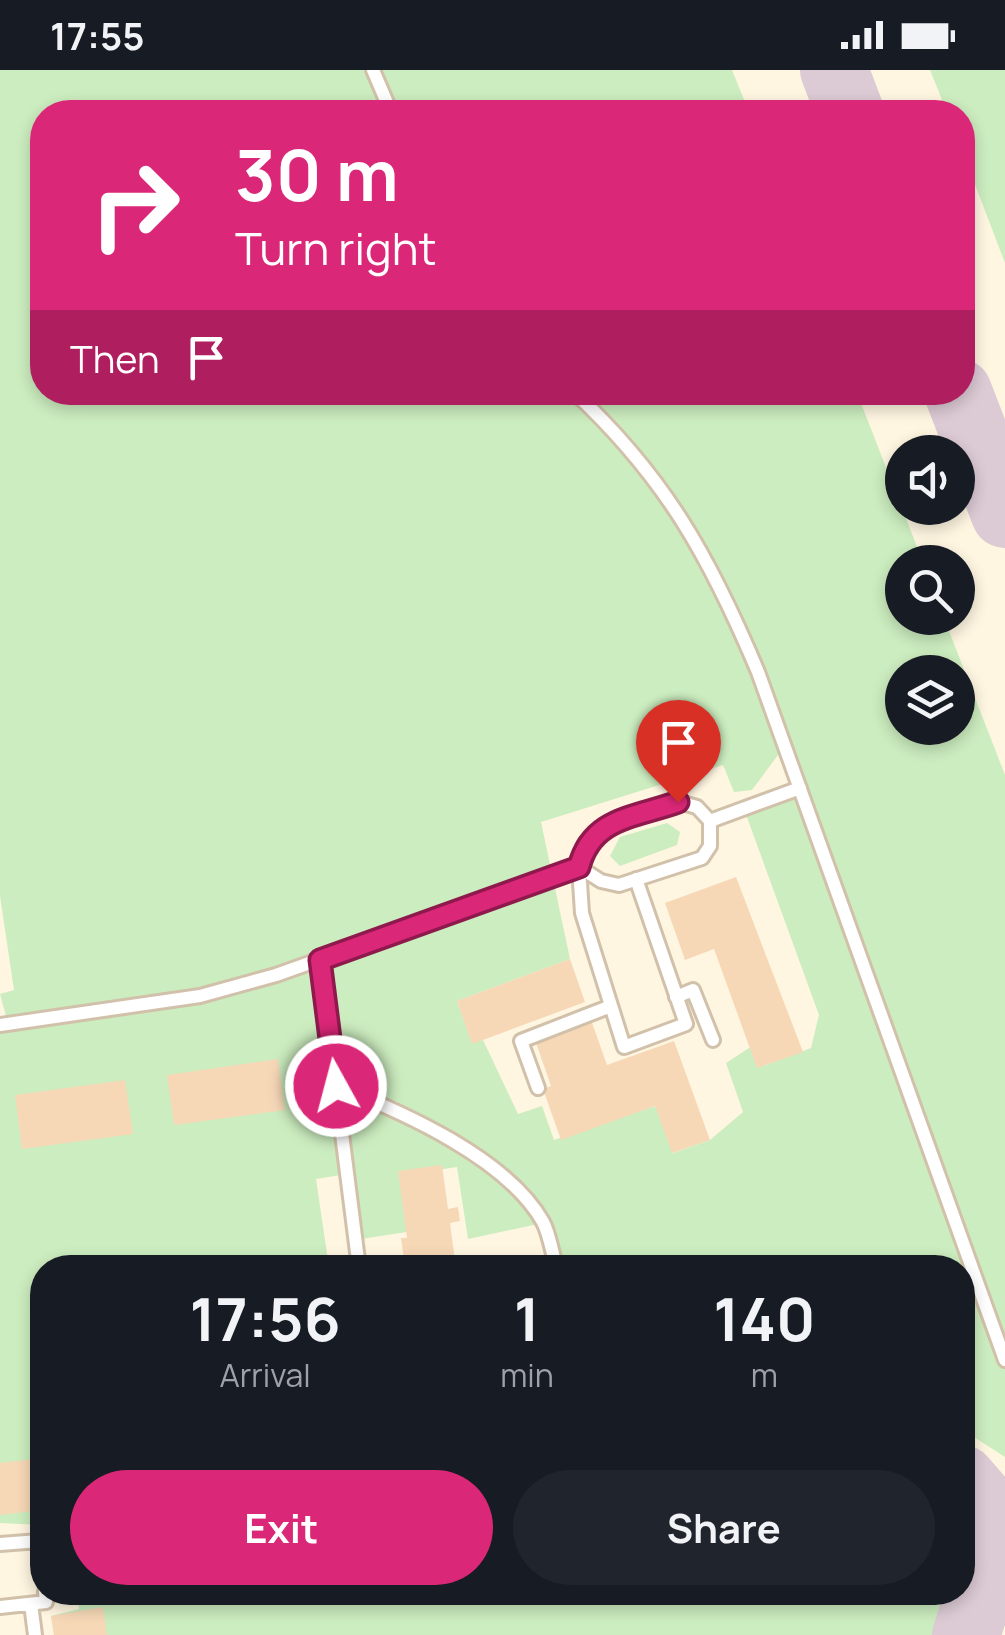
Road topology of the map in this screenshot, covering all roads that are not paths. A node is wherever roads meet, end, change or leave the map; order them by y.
1 (373, 70) edge
2 (386, 100) edge
3 (588, 405) edge
4 (800, 788) junction
5 (710, 821) junction
6 (579, 867) junction
7 (636, 879) junction
8 (320, 960) junction
9 (676, 997) junction
10 (612, 1006) junction
11 (0, 1025) edge
12 (713, 1040) dead end
13 (336, 1086) junction
14 (538, 1088) dead end
15 (357, 1255) edge
16 (552, 1255) edge
17 (967, 1255) edge
18 (975, 1276) edge
19 (1005, 1360) edge
20 (30, 1542) edge
21 (0, 1544) edge
22 (30, 1604) edge
23 (31, 1605) edge
24 (0, 1607) edge
25 (35, 1635) edge

1 - 2 lane
3 - 4 lane
4 - 5 lane
4 - 17 lane
5 - 6 lane
5 - 7 lane
6 - 7 lane
6 - 8 lane
6 - 10 lane
7 - 9 lane
8 - 11 lane
8 - 13 lane
9 - 10 lane
9 - 12 lane
10 - 14 lane
13 - 15 lane
13 - 16 lane
18 - 19 lane
20 - 21 lane
22 - 24 lane
23 - 25 lane

